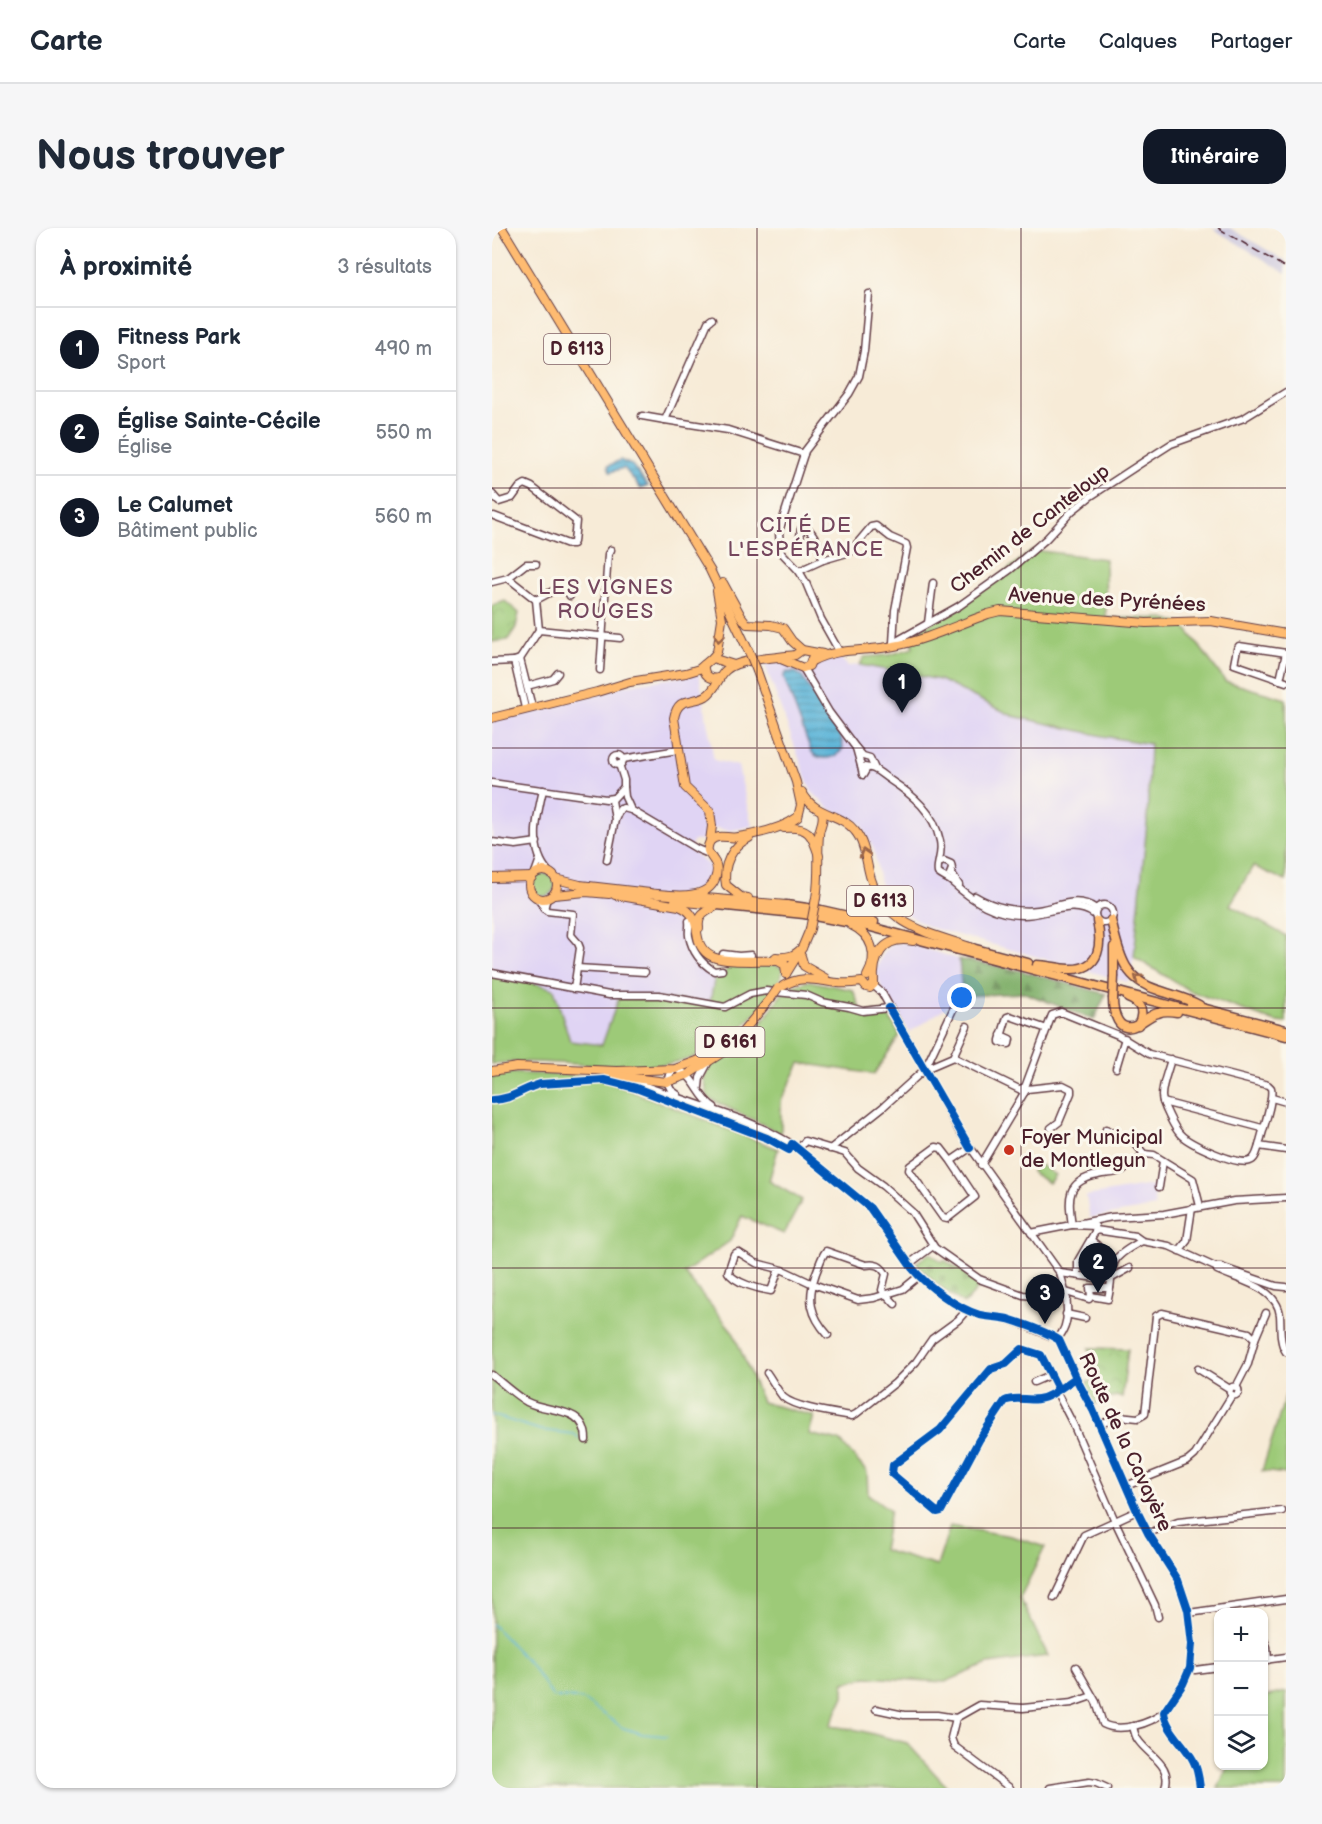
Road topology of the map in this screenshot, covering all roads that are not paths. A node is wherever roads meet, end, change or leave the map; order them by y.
1 (502, 228) edge
2 (869, 294) dead end
3 (712, 319) dead end
4 (1286, 392) edge
5 (642, 416) dead end
6 (665, 420) junction
7 (804, 454) junction
8 (651, 470) junction
9 (492, 494) edge
10 (499, 502) junction
11 (493, 518) edge
12 (683, 525) junction
13 (816, 540) dead end
14 (611, 550) dead end
15 (823, 560) junction
16 (536, 564) dead end
17 (713, 567) junction
18 (799, 571) junction
19 (508, 578) junction
20 (492, 582) edge
21 (933, 583) dead end
22 (570, 596) dead end
23 (536, 600) junction
24 (928, 623) junction
25 (539, 630) junction
26 (1286, 634) edge
27 (602, 637) junction
28 (620, 638) dead end
29 (893, 645) junction
30 (839, 651) junction
31 (1286, 653) edge
32 (750, 654) junction
33 (712, 658) junction
34 (804, 659) junction
35 (517, 660) junction
36 (492, 662) edge
37 (722, 662) junction
38 (704, 665) junction
39 (734, 665) junction
40 (600, 670) dead end
41 (686, 673) junction
42 (558, 674) dead end
43 (722, 674) junction
44 (707, 676) junction
45 (1283, 681) edge
46 (527, 686) junction
47 (712, 690) junction
48 (529, 708) junction
49 (492, 718) edge
50 (678, 750) junction
51 (861, 757) junction
52 (868, 767) junction
53 (796, 782) junction
54 (492, 783) edge
55 (543, 790) junction
56 (618, 802) junction
57 (814, 806) junction
58 (822, 812) junction
59 (800, 814) junction
60 (712, 826) junction
61 (820, 828) junction
62 (804, 829) junction
63 (724, 837) junction
64 (492, 842) edge
65 (537, 842) junction
66 (709, 842) junction
67 (690, 846) junction
68 (734, 851) junction
69 (819, 856) junction
70 (712, 858) junction
71 (540, 859) junction
72 (607, 860) dead end
73 (728, 860) junction
74 (943, 862) junction
75 (549, 872) junction
76 (951, 873) junction
77 (940, 874) junction
78 (533, 875) junction
79 (492, 879) edge
80 (556, 879) junction
81 (529, 887) junction
82 (646, 893) junction
83 (615, 895) junction
84 (551, 896) junction
85 (536, 897) junction
86 (717, 905) junction
87 (786, 905) junction
88 (544, 909) junction
89 (1101, 918) junction
90 (689, 921) dead end
91 (848, 922) junction
92 (1114, 930) junction
93 (1113, 939) junction
94 (980, 950) junction
95 (801, 952) junction
96 (725, 957) junction
97 (999, 961) junction
98 (1037, 965) junction
99 (578, 968) junction
100 (645, 972) dead end
101 (492, 973) edge
102 (786, 974) junction
103 (869, 980) junction
104 (1082, 982) junction
105 (836, 983) junction
106 (574, 988) junction
107 (781, 988) junction
108 (773, 998) junction
109 (967, 998) dead end
110 (889, 1008) junction
111 (1210, 1010) junction
112 (1137, 1025) junction
113 (967, 1026) dead end
114 (1047, 1029) junction
115 (1286, 1030) edge
116 (1001, 1035) dead end
117 (1286, 1036) edge
118 (1125, 1038) junction
119 (953, 1057) junction
120 (1171, 1059) junction
121 (708, 1063) junction
122 (1116, 1068) dead end
123 (568, 1069) junction
124 (675, 1069) junction
125 (925, 1069) junction
126 (492, 1071) edge
127 (601, 1074) junction
128 (687, 1075) junction
129 (667, 1082) junction
130 (698, 1087) junction
131 (1025, 1090) junction
132 (1272, 1098) junction
133 (492, 1100) edge
134 (689, 1101) junction
135 (1163, 1102) junction
136 (1286, 1102) edge
137 (723, 1113) junction
138 (1051, 1128) dead end
139 (1262, 1128) junction
140 (1106, 1129) dead end
141 (792, 1144) junction
142 (1259, 1146) junction
143 (970, 1148) junction
144 (799, 1149) junction
145 (830, 1149) junction
146 (1286, 1150) edge
147 (1144, 1154) junction
148 (951, 1161) junction
149 (1163, 1161) junction
150 (981, 1165) junction
151 (1159, 1187) dead end
152 (1286, 1198) edge
153 (1200, 1206) junction
154 (1192, 1208) junction
155 (1072, 1225) junction
156 (1096, 1230) junction
157 (1031, 1233) junction
158 (1091, 1240) junction
159 (1142, 1241) junction
160 (933, 1246) junction
161 (1179, 1251) junction
162 (1100, 1253) dead end
163 (909, 1264) junction
164 (1215, 1267) junction
165 (1130, 1268) dead end
166 (779, 1269) junction
167 (1060, 1273) junction
168 (1078, 1275) junction
169 (919, 1276) junction
170 (1113, 1278) junction
171 (813, 1284) junction
172 (1286, 1287) edge
173 (1110, 1288) junction
174 (886, 1295) junction
175 (1066, 1296) junction
176 (1091, 1296) junction
177 (895, 1304) dead end
178 (967, 1310) junction
179 (1266, 1313) dead end
180 (1066, 1314) junction
181 (1085, 1318) dead end
182 (828, 1335) dead end
183 (1057, 1338) junction
184 (1255, 1339) junction
185 (1286, 1352) edge
186 (1198, 1369) dead end
187 (767, 1373) dead end
188 (492, 1375) edge
189 (1050, 1375) junction
190 (1076, 1378) junction
191 (1034, 1382) dead end
192 (1057, 1390) junction
193 (1233, 1390) junction
194 (1099, 1425) junction
195 (586, 1440) dead end
196 (1126, 1486) junction
197 (1137, 1511) junction
198 (1282, 1511) dead end
199 (1115, 1521) junction
200 (1148, 1533) junction
201 (1054, 1598) dead end
202 (1286, 1599) edge
203 (1255, 1603) junction
204 (1256, 1608) edge
205 (1189, 1613) junction
206 (1158, 1617) dead end
207 (1286, 1657) edge
208 (1268, 1660) edge
209 (1076, 1667) dead end
210 (1190, 1668) junction
211 (1214, 1668) edge
212 (1092, 1696) junction
213 (876, 1709) dead end
214 (1164, 1712) junction
215 (956, 1718) junction
216 (1133, 1726) junction
217 (1065, 1787) edge
218 (1010, 1788) edge
219 (1050, 1788) edge
220 (1107, 1788) edge
221 (1165, 1788) edge
222 (1200, 1788) edge

1 - 8 main road, D 6113
2 - 7 street
3 - 6 street
4 - 24 street, Chemin de Canteloup
5 - 6 street
6 - 7 street
7 - 18 street
8 - 12 main road, D 6113
8 - 17 main road, D 6113
9 - 10 street
10 - 11 street
10 - 11 street
12 - 32 main road, D 6113
12 -> 33 main road
13 - 15 street
14 - 27 street
15 - 18 street
15 - 29 street
16 - 19 street
17 - 32 main road, D 6113
17 - 34 main road
18 - 30 street
19 - 20 street
19 - 23 street
21 - 24 street
22 - 23 street
23 - 25 street
24 - 29 street, Chemin de Canteloup
25 - 27 street
25 - 35 street
26 - 29 main road, Avenue des Pyrénées
27 - 28 street
27 - 40 street
29 - 30 main road, Avenue des Pyrénées
30 - 34 main road, Avenue des Pyrénées
31 - 45 street
31 - 45 street
32 - 53 main road, D 6113, bridge
33 - 37 main road
33 - 38 main road
34 - 39 main road, Avenue des Pyrénées
34 - 51 street
35 - 36 street
35 - 46 street
35 - 48 street
37 - 39 main road
37 - 43 main road
38 - 41 main road
38 - 44 main road
39 - 43 main road
41 - 44 main road
41 - 48 main road
42 - 46 street
43 - 44 main road
43 - 47 main road
44 - 47 main road
46 - 48 street
47 - 50 main road
48 - 49 main road
50 - 56 street
50 - 60 main road
51 - 52 street
51 - 52 street
52 - 74 street
53 - 57 main road, D 6113
53 - 59 main road, D 6113
54 - 55 street
55 - 56 street
55 - 65 street
56 - 67 street
56 - 72 street
57 - 58 main road
57 - 59 main road
58 - 61 main road
94 -> 58 main road, D 6113
59 - 62 main road
59 - 63 main road
60 - 63 main road
60 - 66 main road
61 - 62 main road
61 - 69 main road, D 6113
62 - 68 main road
62 - 69 main road, D 6113
63 - 66 main road
63 - 68 main road
64 - 65 street
65 - 71 street
66 - 67 street
66 - 70 main road
67 - 70 street
68 - 73 main road
69 - 95 main road, D 6113, bridge
70 - 73 main road
70 - 82 main road
71 - 75 street
71 - 78 street
73 - 87 main road
74 - 76 street
74 - 77 street
75 - 78 main road
75 - 80 main road
76 - 77 street
76 - 89 street
77 - 89 street
78 - 79 main road
78 - 81 main road
79 - 81 main road
80 - 82 main road, D 6113
80 - 84 main road
81 - 85 main road
82 - 87 main road, D 6113
83 - 84 main road, D 6113
83 - 86 main road, D 6113
83 - 96 main road, D 6113
84 - 85 main road
84 - 88 street
85 - 88 street
86 - 91 highway, D 6113
86 - 96 main road
87 - 94 highway, D 6113
88 - 99 street
89 - 92 highway
89 - 93 highway
89 - 98 highway
90 - 96 street
91 - 97 highway, D 6113
91 - 103 main road, D 6113
92 - 93 highway
111 -> 92 highway
93 - 112 highway, bridge
94 - 98 highway, D 6113
95 - 96 main road
95 - 102 main road, D 6161
95 - 105 main road
95 - 107 main road, D 6161
96 - 102 main road
97 - 103 main road, D 6113
97 - 104 highway, D 6113
98 - 111 highway, D 6113
99 - 100 street
99 - 106 street
101 - 106 street
102 - 107 main road, D 6161
103 - 105 main road
103 - 110 street
104 - 112 highway
104 - 117 highway, D 6113
105 - 107 main road
106 - 110 street
107 - 108 main road, D 6161, bridge
108 - 121 main road, D 6161
108 - 124 main road, D 6161
109 - 125 street
110 - 125 street
111 - 115 highway, D 6113
112 - 117 highway
113 - 119 street
114 - 116 street
114 - 118 street
114 - 131 street
118 - 120 street
118 - 122 street
119 - 125 street
119 - 131 street
120 - 132 street
120 - 135 street
121 - 128 main road, D 6161
121 - 130 street
123 - 124 main road, D 6161
123 - 126 main road, D 6161
123 - 127 main road, D 6161
124 - 128 street
124 - 129 street
125 - 143 street
125 - 145 street
127 - 129 main road, D 6161
127 - 134 street
128 - 129 main road, D 6161
128 - 130 street
129 - 134 street
130 - 137 street
131 - 138 street
131 - 150 street
132 - 136 street
132 - 139 street
133 - 141 street
134 - 137 street
135 - 139 street
135 - 142 street
137 - 141 street
139 - 142 street
140 - 147 street
141 - 144 street
142 - 146 street
143 - 148 street
143 - 150 street
144 - 145 street
144 - 163 street
145 - 160 street
147 - 149 street
147 - 155 street
148 - 148 street
149 - 151 street
149 - 153 street
150 - 157 street
152 - 153 street
153 - 154 street
154 - 155 street
154 - 161 street
155 - 156 street
155 - 157 street
156 - 158 street
156 - 159 street
157 - 167 street
158 - 162 street
158 - 168 street
159 - 161 street
159 - 170 street
160 - 163 street
160 - 175 street
161 - 164 street
163 - 169 street
164 - 172 street
164 - 185 street
165 - 170 street
166 - 166 street
166 - 171 street
167 - 168 street
167 - 175 street
168 - 170 street
169 - 174 street
169 - 178 street
170 - 173 street
171 - 174 street
171 - 174 street
171 - 182 street
173 - 176 street
173 - 176 street
174 - 177 street
175 - 176 street
175 - 180 street
178 - 183 street
178 - 187 street
179 - 184 street
180 - 181 street
180 - 183 street
183 - 190 street, Route de la Cavayère
184 - 193 street
184 - 194 street
186 - 193 street
188 - 195 street
189 - 191 street
189 - 192 street
189 - 192 street
190 - 192 street
190 - 194 street, Route de la Cavayère
192 - 199 street
193 - 196 street
194 - 196 street, Route de la Cavayère
196 - 197 street, Route de la Cavayère
197 - 199 street
197 - 200 street, Route de la Cavayère
198 - 200 street
199 - 201 street
199 - 206 street
200 - 205 street, Route de la Cavayère
202 - 203 street
203 - 204 street
203 - 205 street
205 - 210 street, Route de la Cavayère
207 - 208 street
209 - 212 street
210 - 211 street
210 - 214 street, Route de la Cavayère
212 - 215 street
212 - 216 street
213 - 215 street
214 - 216 street
214 - 222 street
215 - 218 street
216 - 221 street
217 - 219 street
217 - 220 street

